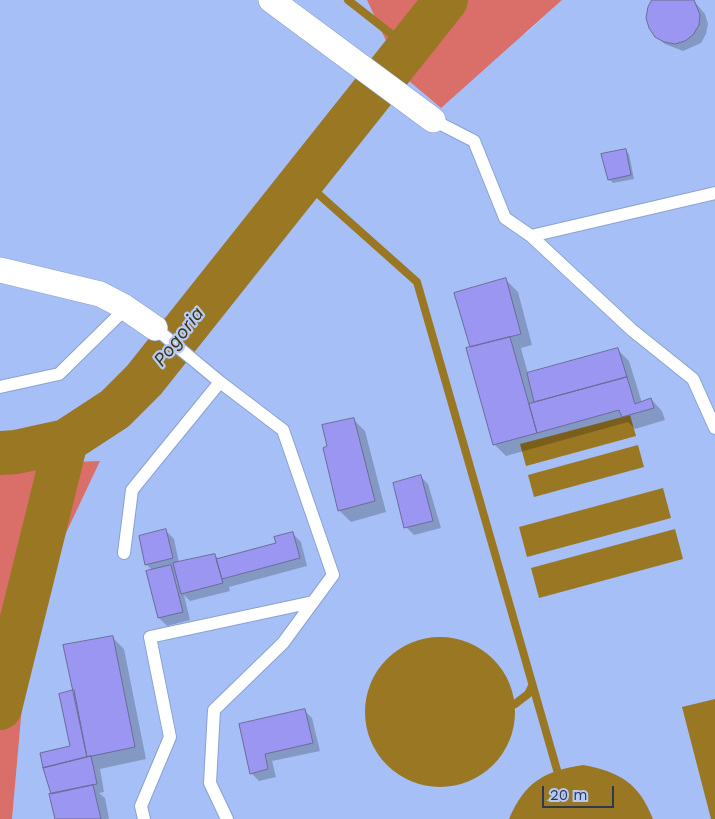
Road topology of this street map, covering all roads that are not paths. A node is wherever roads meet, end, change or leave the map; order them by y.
1 (271, 0) edge
2 (433, 120) joint
3 (715, 193) edge
4 (531, 236) junction
5 (0, 270) edge
6 (122, 306) junction
7 (155, 328) joint
8 (220, 382) junction
9 (0, 387) edge
10 (715, 428) edge
11 (124, 553) dead end
12 (313, 602) junction
13 (144, 819) edge
14 (227, 819) edge

1 - 2 street
2 - 4 lane
3 - 4 lane
4 - 10 lane
5 - 6 street
6 - 7 street
6 - 9 lane
7 - 8 lane
8 - 11 lane
8 - 12 lane
12 - 13 lane
12 - 14 lane

